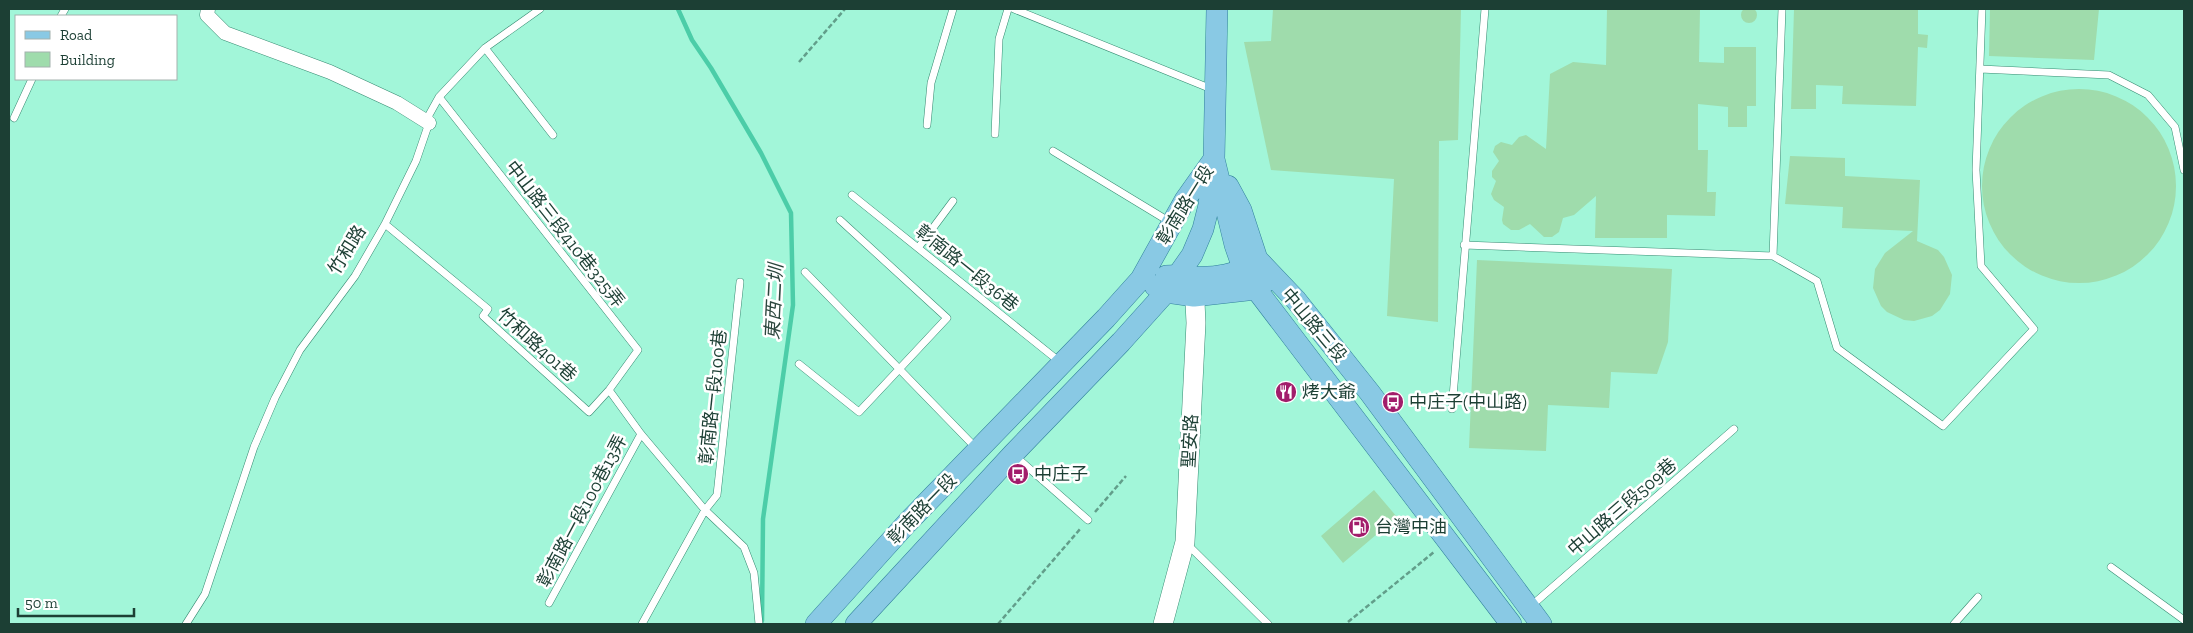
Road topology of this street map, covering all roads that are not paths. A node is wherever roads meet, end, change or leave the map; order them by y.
1 (208, 9) edge
2 (540, 9) edge
3 (954, 9) edge
4 (1008, 9) edge
5 (1014, 9) edge
6 (1217, 9) edge
7 (1485, 9) edge
8 (1782, 9) edge
9 (1982, 9) edge
10 (485, 48) junction
11 (1980, 69) junction
12 (32, 80) edge
13 (1214, 90) junction
14 (439, 97) junction
15 (14, 118) dead end
16 (429, 123) junction
17 (928, 125) dead end
18 (995, 134) dead end
19 (553, 135) dead end
20 (1053, 151) dead end
21 (1214, 160) junction
22 (2184, 170) edge
23 (852, 195) dead end
24 (952, 201) dead end
25 (840, 220) dead end
26 (1172, 223) junction
27 (385, 224) junction
28 (1464, 245) junction
29 (918, 248) junction
30 (1773, 256) junction
31 (1250, 265) junction
32 (806, 272) dead end
33 (1272, 276) junction
34 (1141, 279) junction
35 (740, 282) dead end
36 (1189, 283) junction
37 (1256, 289) junction
38 (1166, 292) junction
39 (1062, 363) junction
40 (799, 364) dead end
41 (899, 368) junction
42 (608, 390) junction
43 (1452, 409) dead end
44 (1734, 429) dead end
45 (641, 434) junction
46 (978, 450) junction
47 (1013, 454) junction
48 (706, 510) junction
49 (1088, 520) road end
50 (1185, 542) junction
51 (2111, 567) dead end
52 (1978, 597) dead end
53 (549, 603) dead end
54 (1535, 619) edge
55 (2184, 620) edge
56 (186, 624) edge
57 (642, 624) edge
58 (759, 624) edge
59 (816, 624) edge
60 (856, 624) edge
61 (1163, 624) edge
62 (1268, 624) edge
63 (1511, 624) edge
64 (1954, 624) edge

1 - 16 street
2 - 10 lane, 竹和路
3 - 17 lane
4 - 18 lane
5 - 13 lane
6 - 13 main road, 中山路三段
7 - 28 lane
8 - 30 lane
9 - 11 lane
10 - 14 lane, 竹和路
10 - 19 lane
11 - 22 lane
11 - 30 lane
12 - 15 lane
13 - 21 main road, 中山路三段
14 - 16 lane, 竹和路
14 - 42 lane, 中山路三段410巷325弄
16 - 27 lane, 竹和路
20 - 26 lane
21 - 26 main road, 彰南路一段
21 - 31 main road, 中山路三段
21 - 36 main road, 彰南路一段
23 - 29 lane, 彰南路一段36巷
24 - 29 lane
25 - 41 lane
26 - 34 main road, 彰南路一段
27 - 42 lane, 竹和路401巷
27 - 56 lane, 竹和路
28 - 30 lane
28 - 43 lane
29 - 39 lane, 彰南路一段36巷
31 - 33 main road, 中山路三段
31 - 36 main road
31 - 37 main road, 中山路三段
32 - 41 lane
33 - 37 main road
33 - 54 main road, 中山路三段
34 - 36 main road
34 - 38 main road
34 - 39 main road, 彰南路一段
35 - 48 lane, 彰南路一段100巷
36 - 37 main road
36 - 38 main road
36 - 50 street, 聖安路
37 - 63 main road, 中山路三段
38 - 47 main road, 彰南路一段
39 - 46 main road, 彰南路一段
40 - 41 lane
41 - 46 lane
42 - 45 lane, 彰南路一段100巷
44 - 54 lane, 中山路三段509巷
45 - 48 lane, 彰南路一段100巷
45 - 53 lane, 彰南路一段100巷13弄
46 - 59 main road, 彰南路一段
47 - 49 lane
47 - 60 main road, 彰南路一段
48 - 57 lane
48 - 58 lane, 彰南路一段100巷
50 - 61 street, 聖安路
50 - 62 lane
51 - 55 lane
52 - 64 lane

